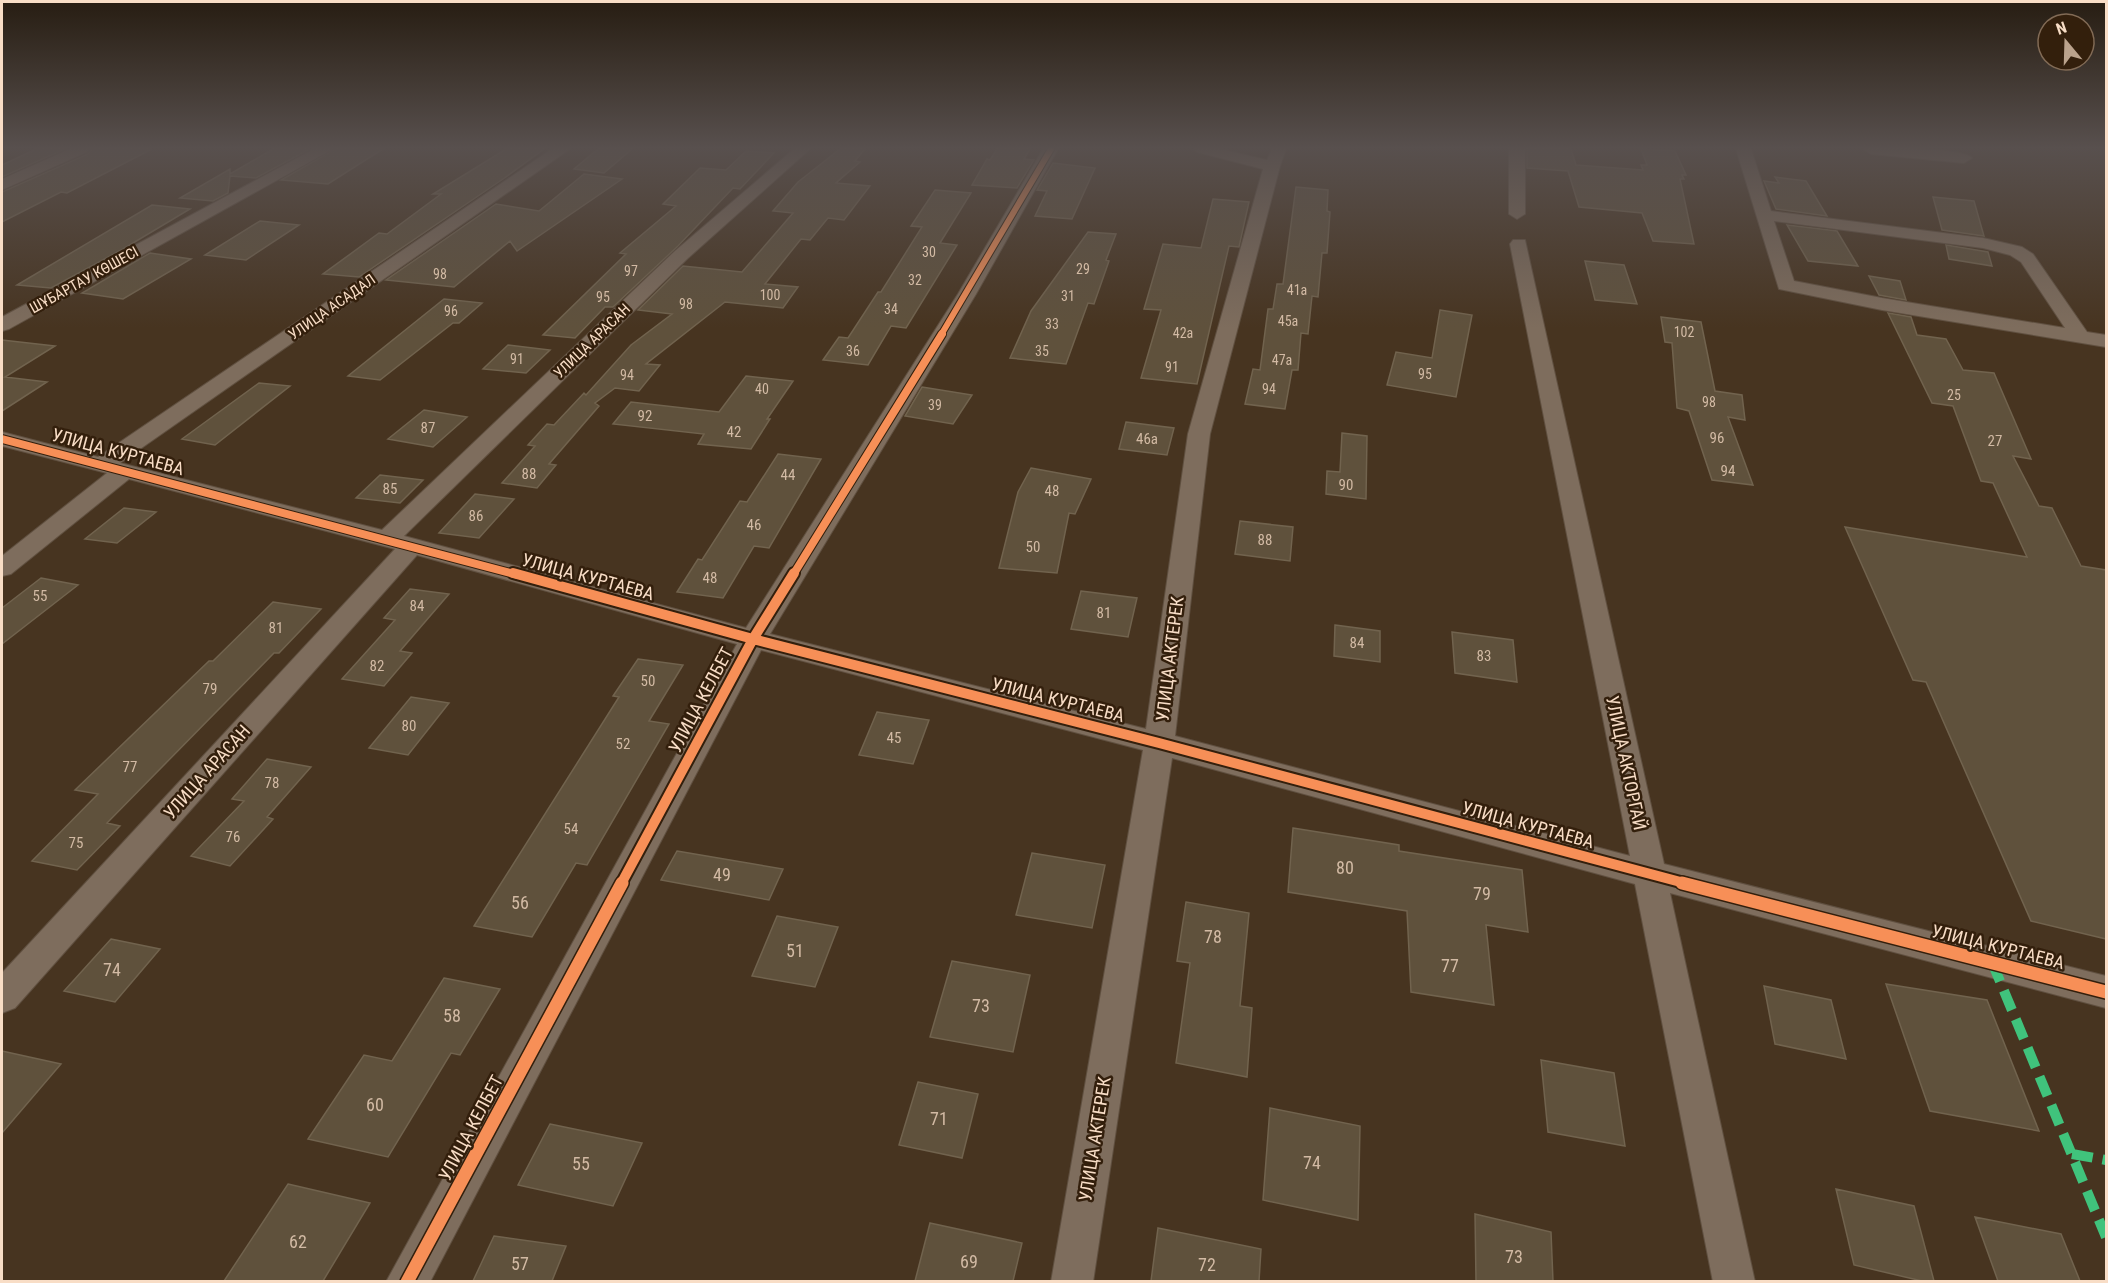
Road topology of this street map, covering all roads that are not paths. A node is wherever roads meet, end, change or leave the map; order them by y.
1 (216, 209) edge
2 (478, 209) edge
3 (734, 209) edge
4 (1016, 209) edge
5 (1262, 209) edge
6 (1516, 209) edge
7 (1762, 209) edge
8 (1516, 214) dead end
9 (1764, 215) junction
10 (1519, 244) dead end
11 (2, 325) edge
12 (2081, 338) junction
13 (2106, 341) edge
14 (2, 439) edge
15 (114, 468) junction
16 (400, 542) junction
17 (2, 568) edge
18 (753, 639) junction
19 (1159, 743) junction
20 (1648, 874) junction
21 (2106, 992) edge
22 (2, 998) edge
23 (407, 1281) edge
24 (1072, 1281) edge
25 (1734, 1281) edge

1 - 11 street, ШҰБАРТАУ КӨШЕСІ
2 - 15 street, УЛИЦА АСАДАЛ
3 - 16 street, УЛИЦА АРАСАН
4 - 18 street, УЛИЦА КЕЛБЕТ
5 - 19 street, УЛИЦА АКТЕРЕК
6 - 8 street
7 - 9 street
9 - 12 street
9 - 12 street
10 - 20 street, УЛИЦА АКТОРГАЙ
12 - 13 street
14 - 15 street, УЛИЦА КУРТАЕВА
15 - 16 street, УЛИЦА КУРТАЕВА
15 - 17 street, УЛИЦА АСАДАЛ
16 - 18 street, УЛИЦА КУРТАЕВА
16 - 22 street, УЛИЦА АРАСАН
18 - 19 street, УЛИЦА КУРТАЕВА
18 - 23 street, УЛИЦА КЕЛБЕТ
19 - 20 street, УЛИЦА КУРТАЕВА
19 - 24 street, УЛИЦА АКТЕРЕК
20 - 21 street, УЛИЦА КУРТАЕВА
20 - 25 street, УЛИЦА АКТОРГАЙ

